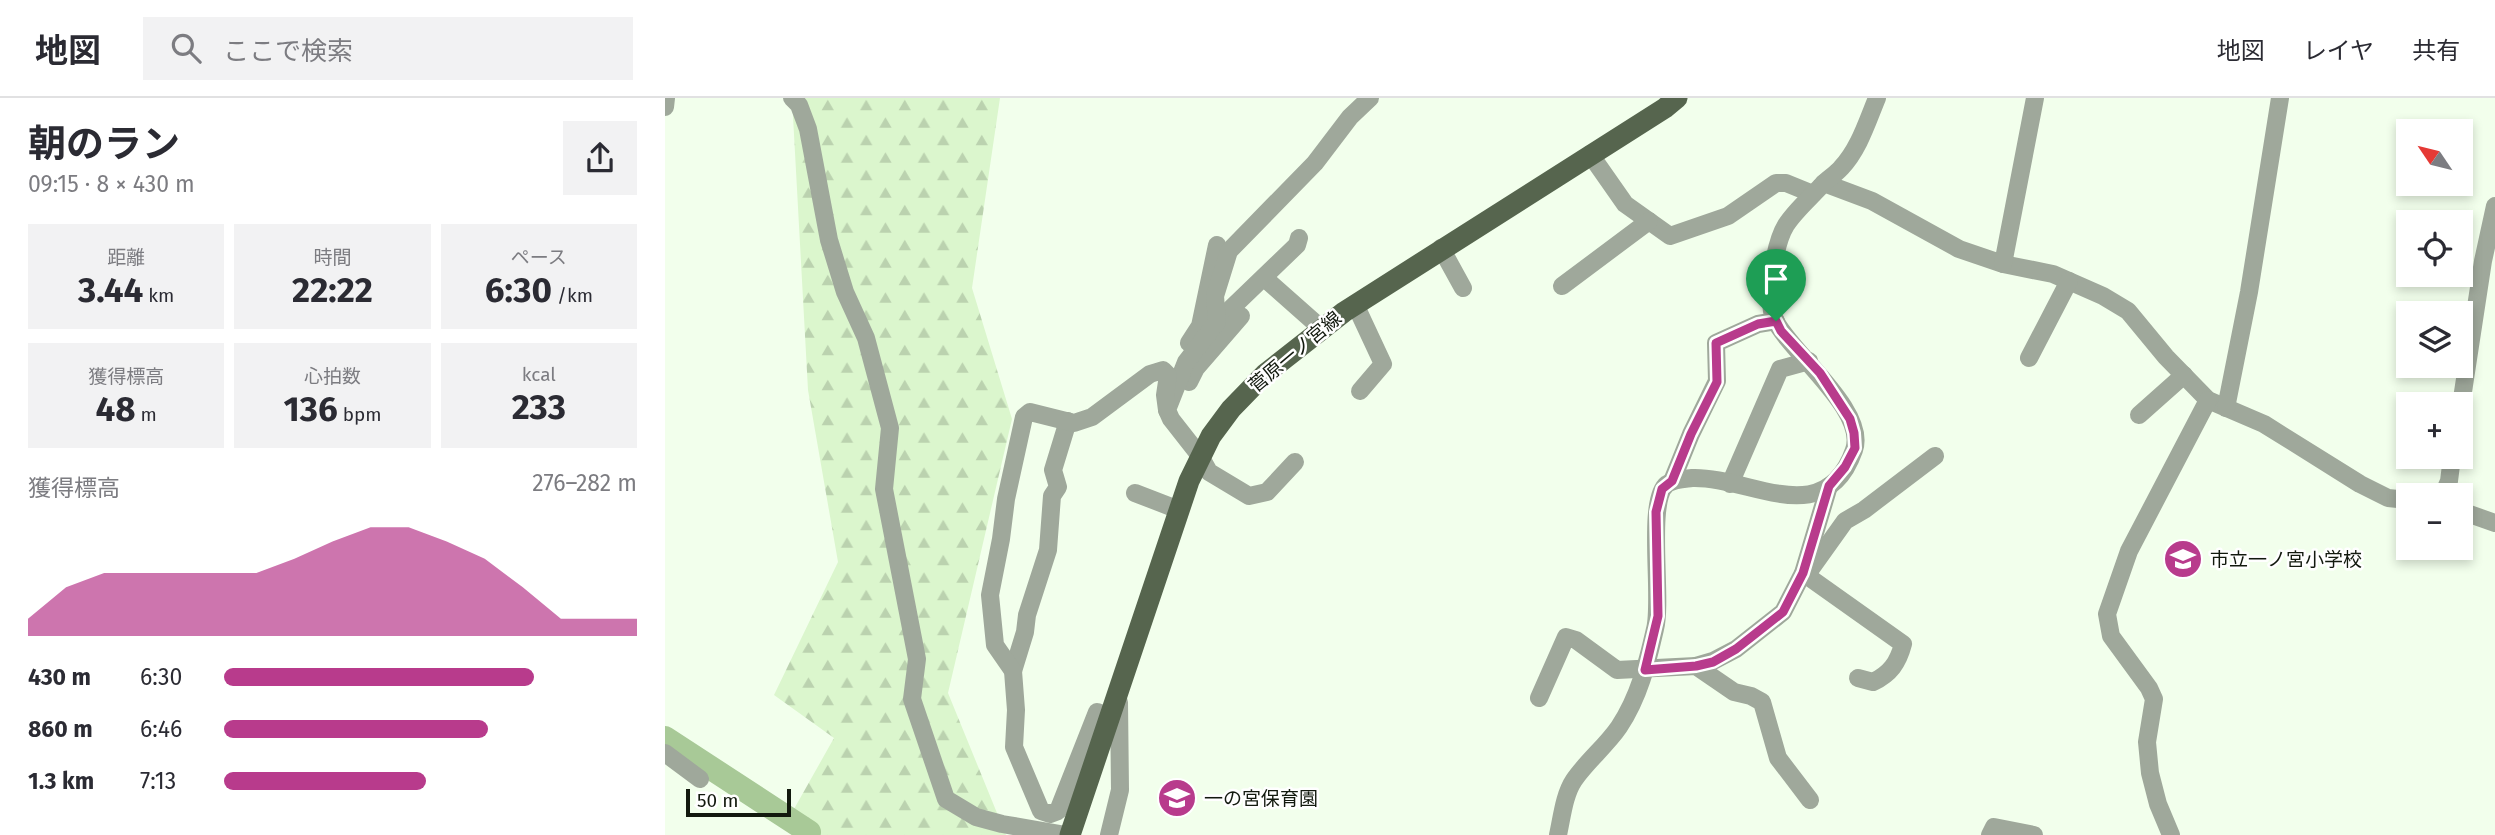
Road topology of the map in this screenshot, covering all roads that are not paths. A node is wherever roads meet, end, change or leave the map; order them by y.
1 (666, 98) edge
2 (792, 98) edge
3 (1370, 98) edge
4 (1677, 98) edge
5 (1877, 98) edge
6 (2035, 98) edge
7 (2280, 98) edge
8 (665, 107) edge
9 (1590, 155) junction
10 (1818, 189) junction
11 (2495, 206) edge
12 (1649, 221) junction
13 (1299, 238) dead end
14 (1217, 244) dead end
15 (1441, 248) junction
16 (2003, 264) junction
17 (2069, 281) junction
18 (1270, 284) dead end
19 (1562, 286) dead end
20 (1462, 288) dead end
21 (1355, 304) junction
22 (1241, 316) dead end
23 (1776, 321) junction
24 (1217, 322) junction
25 (1322, 329) junction
26 (2029, 358) dead end
27 (1809, 361) junction
28 (1168, 375) junction
29 (2184, 375) junction
30 (1360, 391) dead end
31 (2463, 392) edge
32 (2208, 400) junction
33 (2225, 408) junction
34 (1169, 415) junction
35 (2139, 415) dead end
36 (1068, 421) junction
37 (1200, 456) junction
38 (1935, 456) dead end
39 (1295, 462) dead end
40 (1672, 481) junction
41 (1730, 484) junction
42 (1829, 486) junction
43 (1135, 493) dead end
44 (2396, 499) edge
45 (1179, 510) junction
46 (2473, 515) edge
47 (1846, 521) junction
48 (2495, 523) edge
49 (1815, 536) junction
50 (1804, 574) junction
51 (1696, 666) junction
52 (1645, 670) junction
53 (1013, 671) junction
54 (1858, 678) dead end
55 (1119, 692) junction
56 (1539, 698) dead end
57 (1110, 717) junction
58 (665, 752) edge
59 (700, 779) dead end
60 (1811, 800) dead end
61 (1068, 835) edge
62 (1109, 835) edge
63 (1558, 835) edge
64 (1990, 835) edge
65 (2034, 835) edge
66 (2171, 835) edge

1 - 8 street
2 - 61 street
3 - 24 street
4 - 9 main road, 菅原一ノ宮線
5 - 10 street
6 - 16 street
7 - 33 street
9 - 12 street
9 - 15 main road, 菅原一ノ宮線
10 - 12 street
10 - 16 street
10 - 23 street
11 - 31 street
12 - 19 street
13 - 24 street
14 - 28 street
15 - 20 street
15 - 21 main road, 菅原一ノ宮線
16 - 17 street
17 - 26 street
17 - 29 street
18 - 25 street
21 - 25 main road, 菅原一ノ宮線
21 - 30 street
22 - 34 street
23 - 27 street
23 - 40 street
24 - 34 street
25 - 37 main road, 菅原一ノ宮線
27 - 41 street
27 - 42 street
28 - 34 street
28 - 36 street
29 - 32 street
29 - 35 street
32 - 33 street
32 - 66 street
33 - 44 street
34 - 37 street
36 - 53 street
36 - 53 street
37 - 39 street
37 - 45 main road, 菅原一ノ宮線
38 - 47 street
40 - 41 street
40 - 52 street
41 - 42 street
42 - 49 street
43 - 45 street
45 - 55 main road, 菅原一ノ宮線
46 - 48 street
47 - 49 street
47 - 50 street
49 - 50 street
50 - 51 street
50 - 54 street
51 - 52 street
51 - 60 street
52 - 56 street
52 - 63 street
53 - 57 street
55 - 57 main road, 菅原一ノ宮線
55 - 62 street
57 - 61 main road, 菅原一ノ宮線
58 - 59 street
64 - 65 street

